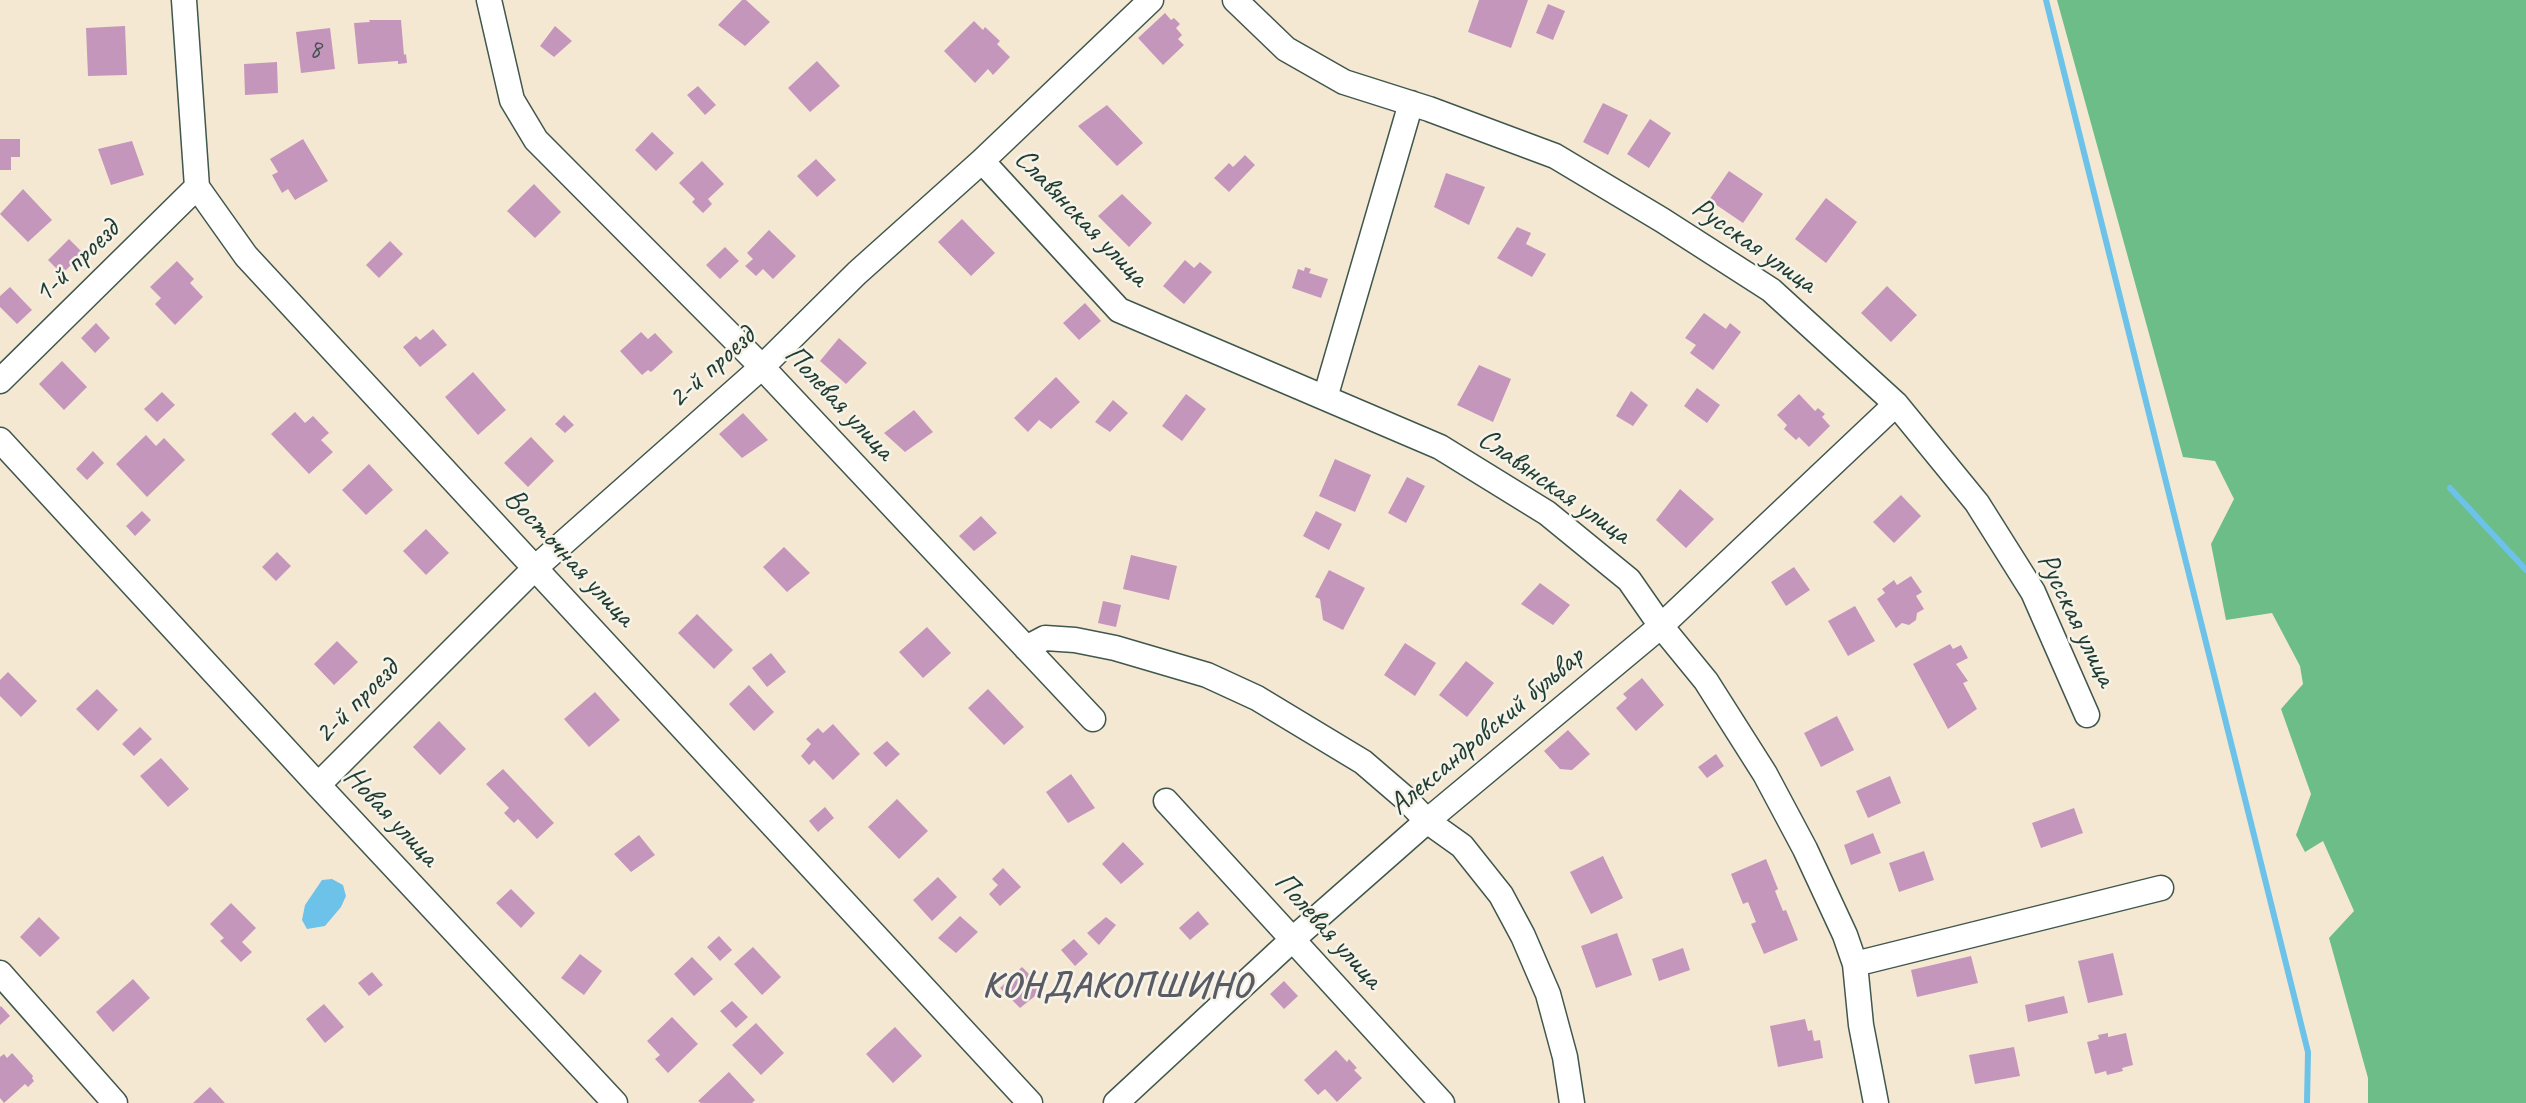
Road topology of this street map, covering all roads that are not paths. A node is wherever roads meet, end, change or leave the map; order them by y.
1 (184, 0) edge
2 (489, 0) edge
3 (1151, 0) edge
4 (1234, 0) edge
5 (1411, 103) junction
6 (982, 161) junction
7 (198, 187) junction
8 (762, 367) junction
9 (0, 381) edge
10 (1325, 398) junction
11 (1896, 404) junction
12 (0, 440) edge
13 (535, 568) junction
14 (1661, 626) junction
15 (1026, 648) junction
16 (2087, 715) dead end
17 (1093, 720) dead end
18 (318, 786) junction
19 (1166, 801) dead end
20 (1427, 821) junction
21 (2160, 888) dead end
22 (1293, 939) junction
23 (1855, 964) junction
24 (0, 973) edge
25 (115, 1103) edge
26 (615, 1103) edge
27 (1030, 1103) edge
28 (1116, 1103) edge
29 (1442, 1103) edge
30 (1572, 1103) edge
31 (1876, 1103) edge

1 - 7 street
2 - 8 street, Полевая улица
3 - 6 street, 2-й проезд
4 - 5 street, Русская улица
5 - 10 street
5 - 11 street, Русская улица
6 - 8 street, 2-й проезд
6 - 10 street, Славянская улица
7 - 9 street, 1-й проезд
7 - 13 street, Восточная улица
8 - 13 street, 2-й проезд
8 - 15 street, Полевая улица
10 - 14 street, Славянская улица
11 - 14 street, Александровский бульвар
11 - 16 street, Русская улица
12 - 18 street, Новая улица
13 - 18 street, 2-й проезд
13 - 27 street, Восточная улица
14 - 20 street, Александровский бульвар
14 - 23 street, Славянская улица
15 - 17 street, Полевая улица
15 - 20 street
18 - 26 street, Новая улица
19 - 22 street, Полевая улица
20 - 22 street, Александровский бульвар
20 - 30 street
21 - 23 street
22 - 28 street, Александровский бульвар
22 - 29 street, Полевая улица
23 - 31 street, Славянская улица
24 - 25 street

